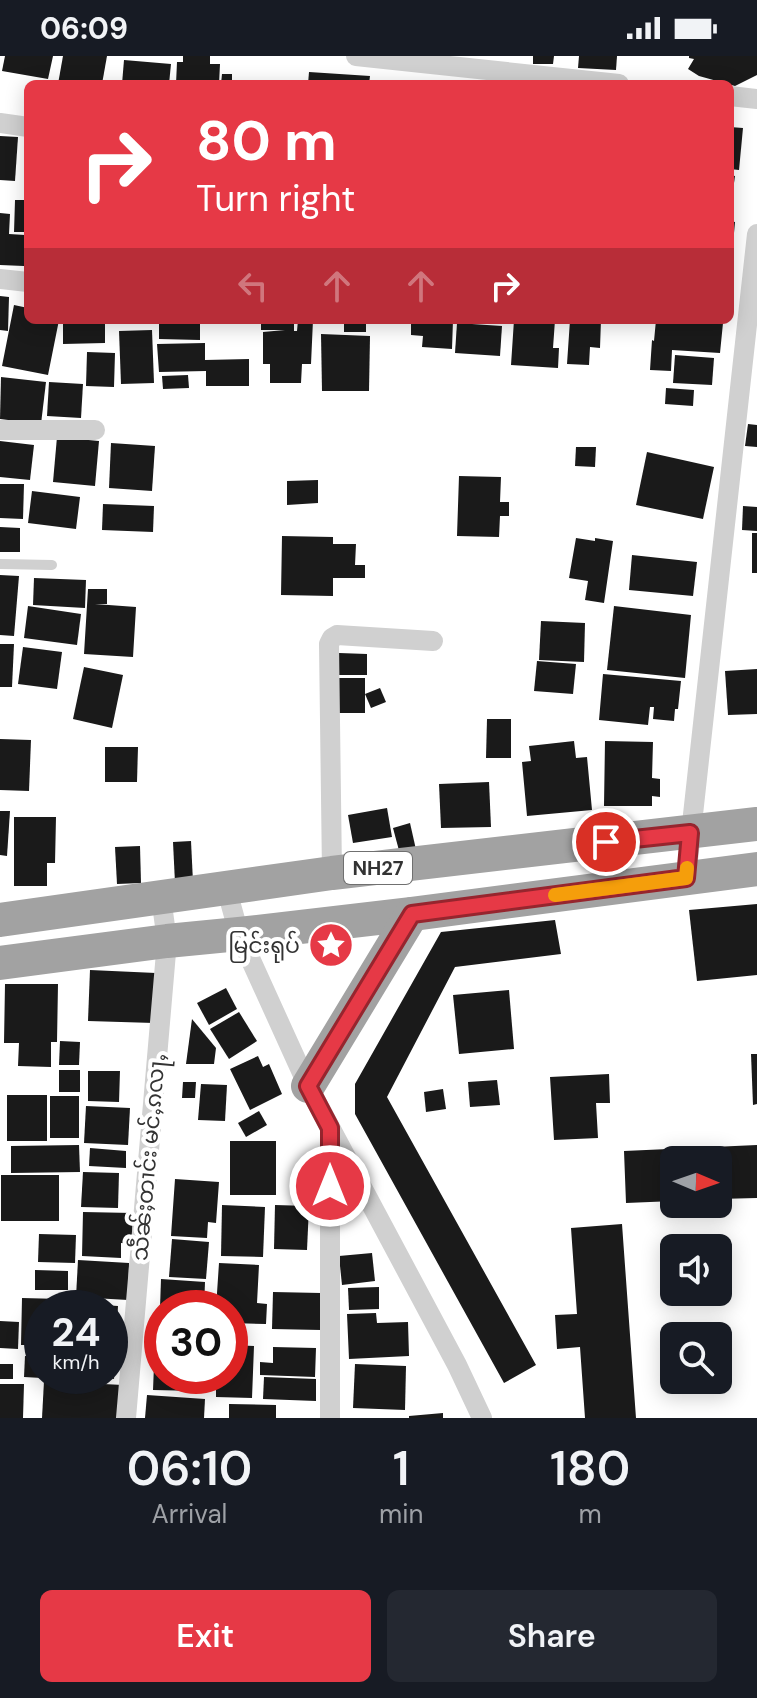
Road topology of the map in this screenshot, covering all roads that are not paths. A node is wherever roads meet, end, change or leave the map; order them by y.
1 (356, 56) edge
2 (581, 80) edge
3 (734, 96) edge
4 (757, 99) edge
5 (0, 123) edge
6 (24, 126) edge
7 (757, 234) edge
8 (0, 279) edge
9 (24, 282) edge
10 (739, 304) edge
11 (748, 400) edge
12 (0, 430) edge
13 (95, 430) dead end
14 (0, 564) edge
15 (52, 565) dead end
16 (433, 641) dead end
17 (757, 824) edge
18 (690, 833) junction
19 (757, 869) edge
20 (332, 873) junction
21 (686, 878) junction
22 (226, 887) junction
23 (161, 897) junction
24 (412, 914) junction
25 (0, 920) edge
26 (239, 934) junction
27 (167, 941) junction
28 (0, 963) edge
29 (308, 1086) junction
30 (330, 1128) junction
31 (126, 1418) edge
32 (330, 1418) edge
33 (482, 1418) edge

1 - 2 street
3 - 4 street
5 - 6 street
7 - 10 street
8 - 9 street
10 - 11 street
11 - 18 street
12 - 13 street
14 - 15 lane
16 - 20 street
17 - 18 highway, NH27
18 - 20 highway, NH27
18 - 21 street
19 - 21 highway, NH27
20 - 22 highway, NH27
21 - 24 highway, NH27
22 - 23 highway, NH27
22 - 26 street
23 - 25 highway, NH27
23 - 27 street, သဵၼ်ႈတၢင်း မင်ႇၵလႃႇ
24 - 26 highway, NH27
24 - 29 highway
26 - 27 highway, NH27
26 - 29 street
27 - 28 highway, NH27
27 - 31 street, သဵၼ်ႈတၢင်း မင်ႇၵလႃႇ
29 - 30 street
30 - 32 street
30 - 33 street

